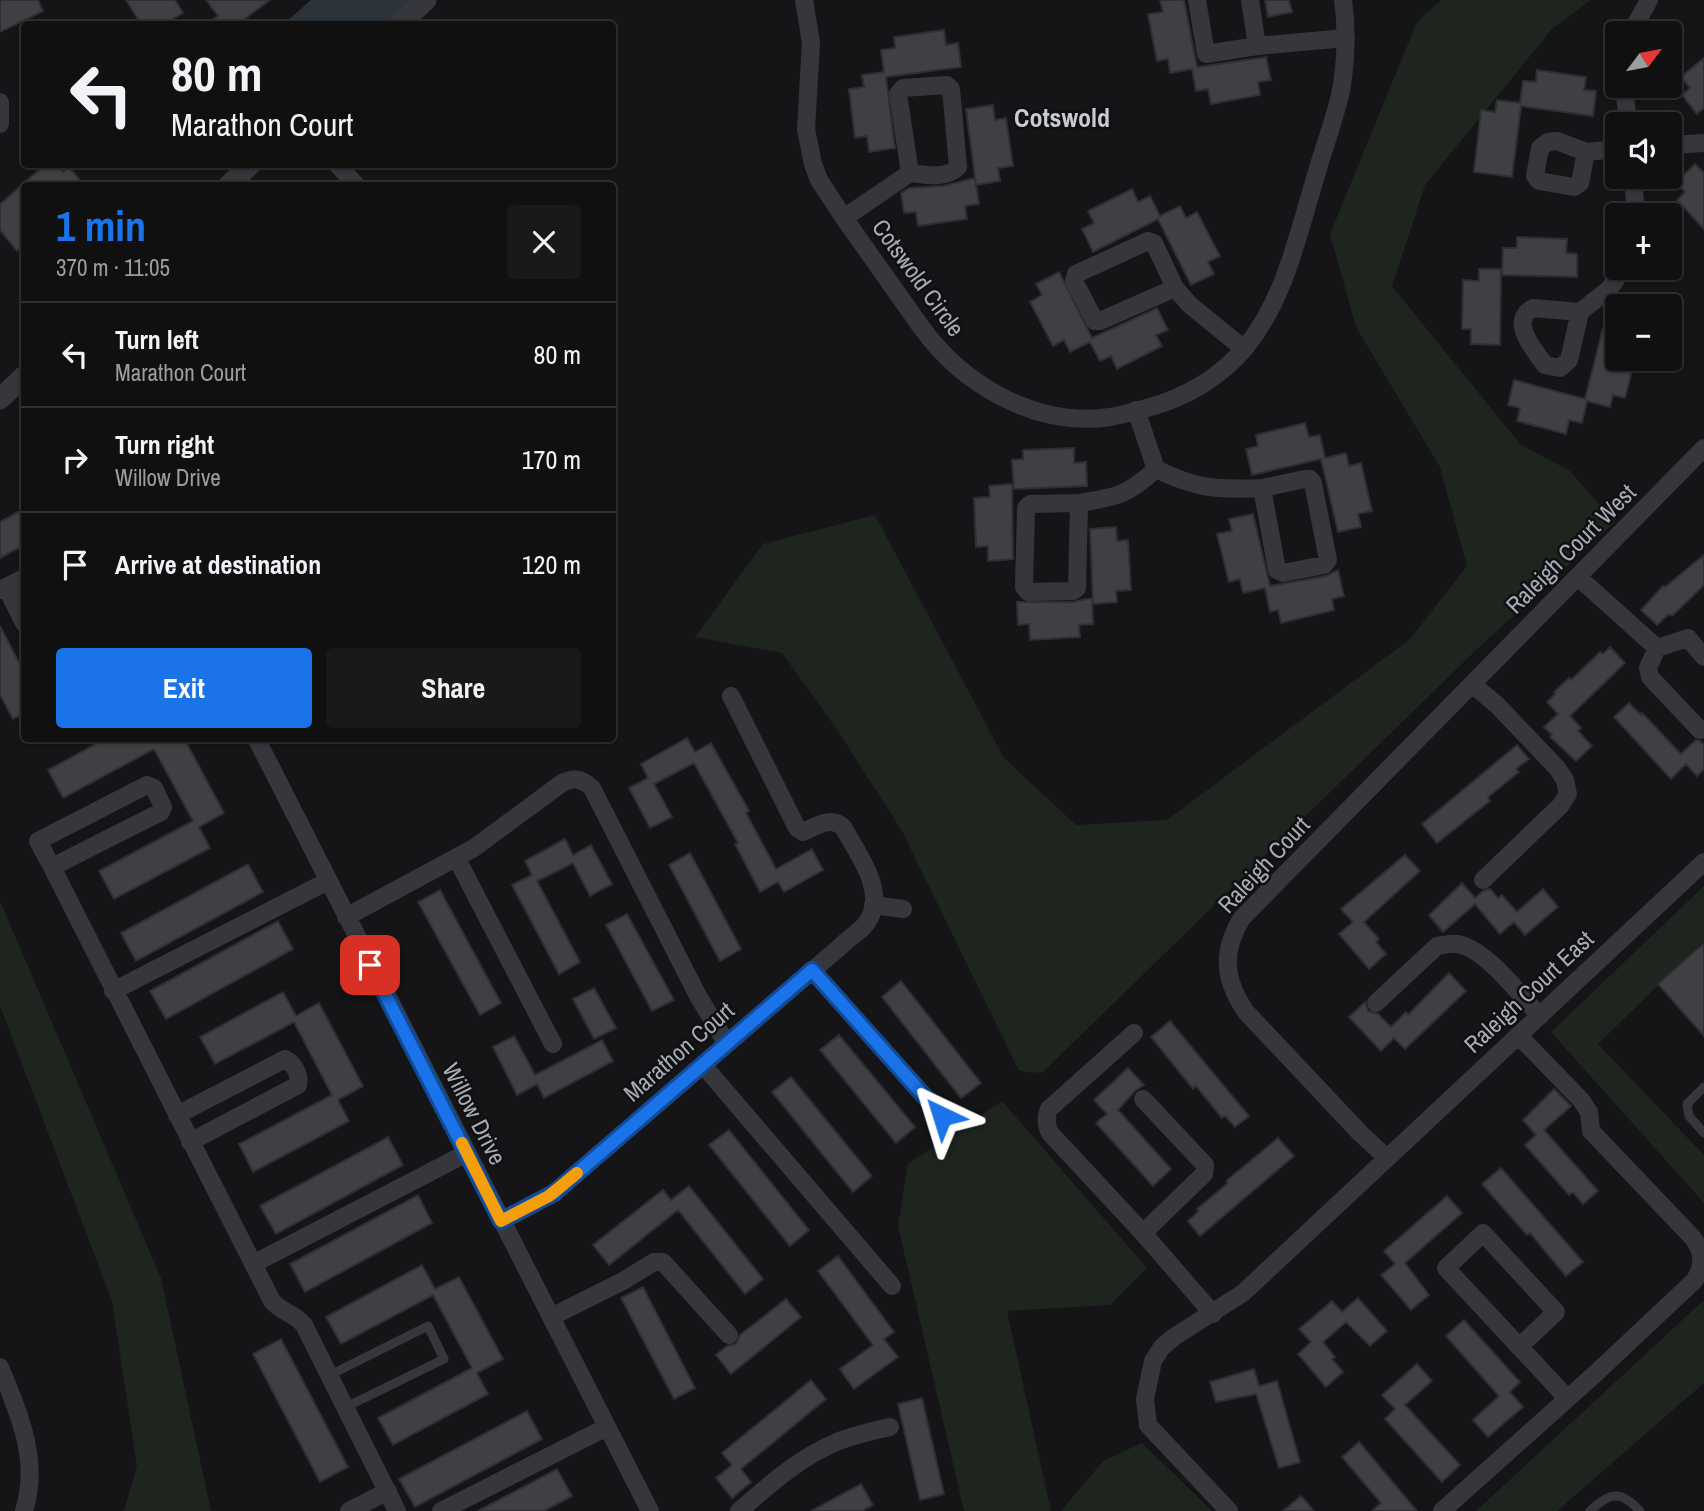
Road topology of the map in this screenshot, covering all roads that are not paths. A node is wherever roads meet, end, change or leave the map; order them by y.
1 (426, 0) edge
2 (804, 0) edge
3 (1197, 0) edge
4 (1250, 0) edge
5 (1343, 0) edge
6 (1649, 0) edge
7 (403, 21) edge
8 (1637, 21) edge
9 (1346, 37) junction
10 (1257, 46) junction
11 (0, 102) edge
12 (0, 124) edge
13 (1704, 143) edge
14 (1682, 144) edge
15 (1605, 150) edge
16 (1586, 152) dead end
17 (247, 168) edge
18 (341, 168) edge
19 (910, 173) junction
20 (232, 182) edge
21 (353, 182) edge
22 (844, 218) junction
23 (1615, 280) edge
24 (1175, 288) junction
25 (1580, 312) dead end
26 (1244, 349) junction
27 (21, 379) edge
28 (0, 399) edge
29 (1136, 410) junction
30 (1704, 449) edge
31 (1156, 469) junction
32 (1262, 488) junction
33 (1079, 503) junction
34 (1578, 577) junction
35 (21, 580) edge
36 (3, 589) edge
37 (21, 617) edge
38 (1657, 648) junction
39 (1704, 657) edge
40 (1472, 684) junction
41 (731, 696) dead end
42 (1700, 730) dead end
43 (258, 742) edge
44 (457, 859) junction
45 (1704, 862) edge
46 (52, 867) junction
47 (1483, 880) dead end
48 (328, 881) junction
49 (873, 905) junction
50 (903, 909) dead end
51 (346, 917) junction
52 (812, 970) junction
53 (113, 991) junction
54 (1376, 1003) dead end
55 (1540, 1016) junction
56 (1134, 1033) dead end
57 (1518, 1035) junction
58 (553, 1044) dead end
59 (727, 1044) junction
60 (703, 1065) junction
61 (1704, 1087) edge
62 (1143, 1099) dead end
63 (177, 1115) junction
64 (942, 1116) dead end
65 (1704, 1133) edge
66 (190, 1142) junction
67 (467, 1153) junction
68 (1387, 1158) junction
69 (501, 1221) junction
70 (1143, 1233) junction
71 (253, 1264) junction
72 (892, 1286) dead end
73 (1213, 1314) junction
74 (551, 1317) junction
75 (729, 1335) dead end
76 (1520, 1347) junction
77 (0, 1367) edge
78 (330, 1375) junction
79 (1567, 1398) junction
80 (346, 1406) junction
81 (607, 1427) junction
82 (890, 1427) dead end
83 (388, 1491) junction
84 (24, 1511) edge
85 (349, 1511) edge
86 (397, 1511) edge
87 (441, 1511) edge
88 (650, 1511) edge
89 (739, 1511) edge
90 (1229, 1511) edge
91 (1442, 1511) edge
92 (1590, 1511) edge
93 (1640, 1511) edge

1 - 7 street
2 - 22 street, Cotswold Circle
3 - 10 street
4 - 10 street
5 - 9 street, Cotswold Circle
6 - 8 street
9 - 10 street
9 - 26 street, Cotswold Circle
11 - 12 street
13 - 14 street
15 - 16 street
17 - 20 street
18 - 21 street
19 - 19 street
19 - 22 street
22 - 29 street, Cotswold Circle
23 - 25 street
24 - 24 street
24 - 26 street
26 - 29 street, Cotswold Circle
27 - 28 street
29 - 31 street
30 - 34 street, Raleigh Court West
31 - 32 street
31 - 33 street
32 - 32 street
33 - 33 street
34 - 38 street
34 - 40 street, Raleigh Court West
35 - 36 street
36 - 37 street
38 - 39 street
38 - 42 street
40 - 47 street
40 - 68 street, Raleigh Court
41 - 49 street
43 - 48 street, Willow Drive
44 - 51 street
44 - 58 street
44 - 59 street
45 - 55 street, Raleigh Court East
46 - 46 street
46 - 53 street
48 - 51 street, Willow Drive
48 - 53 street
49 - 50 street
49 - 52 street, Marathon Court
51 - 67 street, Willow Drive
52 - 59 street, Marathon Court
52 - 64 street
53 - 63 street
54 - 55 street
55 - 57 street, Raleigh Court East
56 - 70 street
57 - 68 street, Raleigh Court East
57 - 79 street
59 - 60 street, Marathon Court
60 - 69 street, Marathon Court
60 - 72 street
61 - 65 lane
62 - 70 street
63 - 66 street
63 - 66 street
66 - 71 street
67 - 69 street, Willow Drive
67 - 71 street
68 - 73 street, Raleigh Court East
69 - 74 street, Willow Drive
70 - 73 street
71 - 78 street
73 - 90 street, Raleigh Court East
74 - 75 street
74 - 81 street, Willow Drive
76 - 76 street
76 - 79 street
77 - 84 street
78 - 80 street
78 - 80 lane
79 - 91 street
80 - 83 street
81 - 87 street
81 - 88 street, Willow Drive
82 - 89 street
83 - 85 street
83 - 86 street
92 - 93 lane

